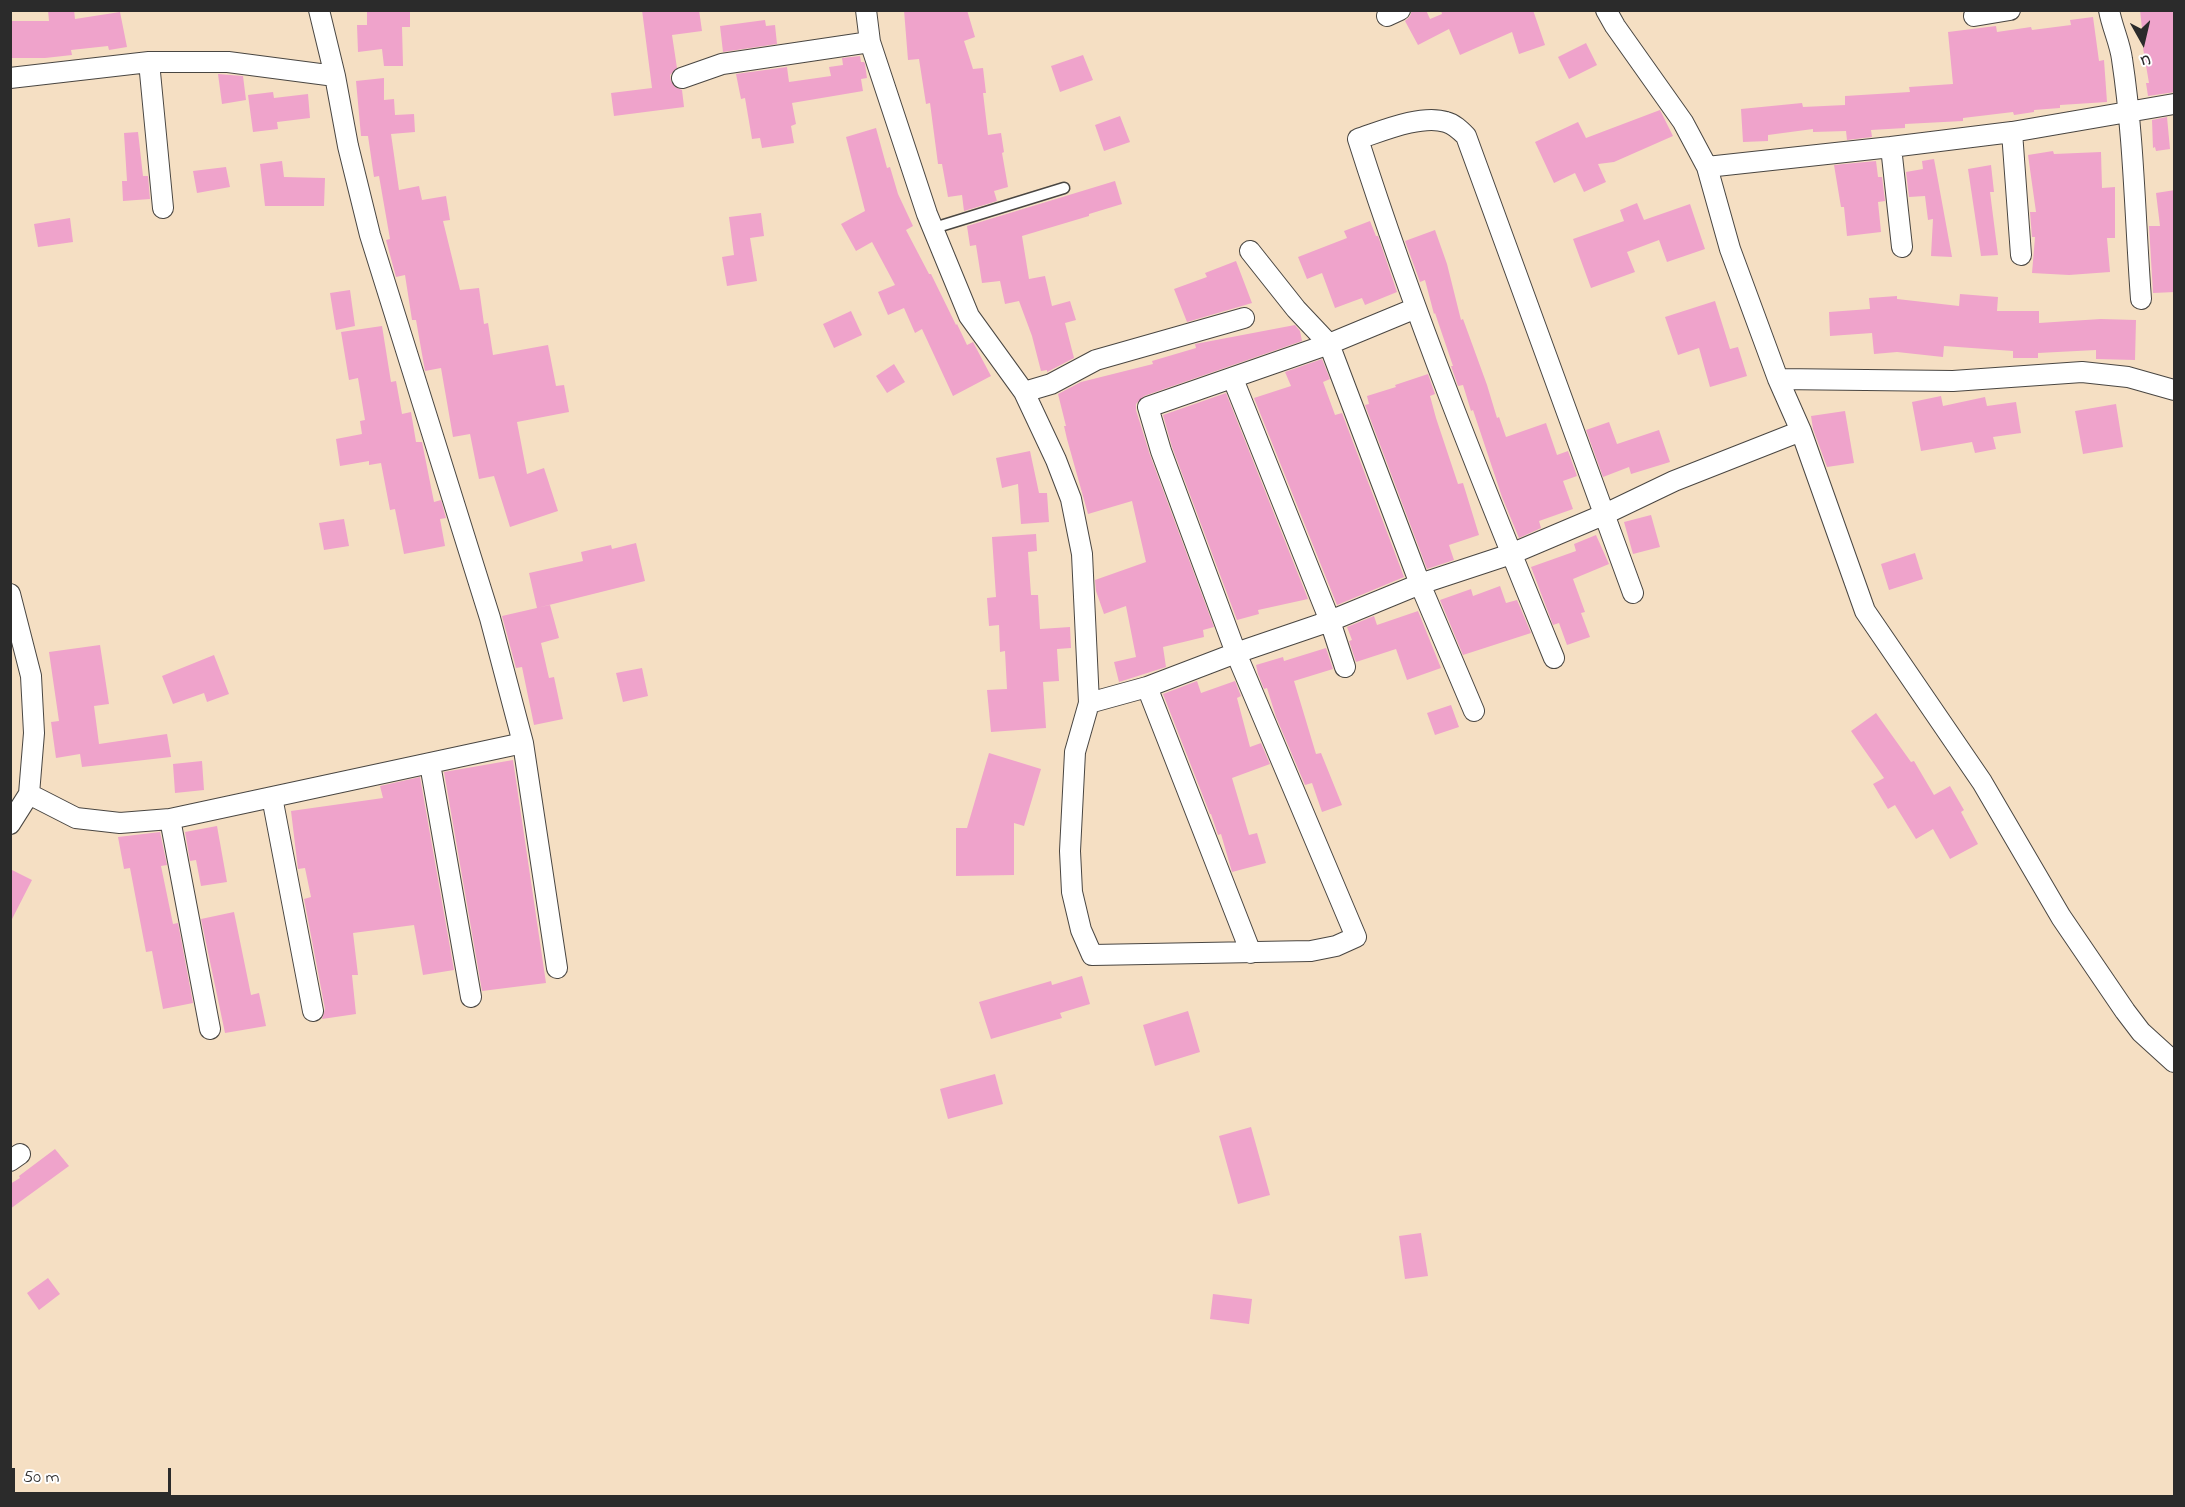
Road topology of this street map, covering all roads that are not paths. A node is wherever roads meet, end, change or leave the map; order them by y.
1 (319, 10) edge
2 (866, 10) edge
3 (1606, 10) edge
4 (2010, 10) edge
5 (2109, 10) edge
6 (1974, 16) dead end
7 (870, 42) junction
8 (149, 62) junction
9 (335, 76) junction
10 (10, 78) edge
11 (682, 78) dead end
12 (2175, 104) edge
13 (2128, 111) junction
14 (2012, 132) junction
15 (1892, 147) junction
16 (1707, 167) junction
17 (1064, 188) dead end
18 (163, 208) dead end
19 (934, 228) junction
20 (1902, 247) dead end
21 (1250, 251) dead end
22 (2021, 255) dead end
23 (2141, 298) dead end
24 (1416, 308) junction
25 (1244, 318) dead end
26 (1329, 344) junction
27 (1233, 379) junction
28 (1778, 379) junction
29 (2175, 390) edge
30 (1024, 392) junction
31 (1801, 431) junction
32 (1603, 514) junction
33 (1511, 554) junction
34 (1420, 584) junction
35 (1632, 593) dead end
36 (10, 594) edge
37 (1330, 621) junction
38 (1236, 653) junction
39 (1554, 658) dead end
40 (1345, 667) dead end
41 (1147, 687) junction
42 (1089, 703) junction
43 (1474, 711) dead end
44 (523, 742) junction
45 (430, 764) junction
46 (29, 794) junction
47 (272, 797) junction
48 (170, 819) junction
49 (10, 824) edge
50 (1251, 953) junction
51 (557, 968) dead end
52 (471, 997) dead end
53 (313, 1011) dead end
54 (210, 1029) dead end
55 (2175, 1062) edge

1 - 9 street
2 - 7 street
3 - 16 street
4 - 6 street
5 - 13 street
7 - 11 street
7 - 19 street
8 - 9 street
8 - 10 street
8 - 18 street
9 - 44 street
12 - 13 street
13 - 14 street
13 - 23 street
14 - 15 street
14 - 22 street
15 - 16 street
15 - 20 street
16 - 28 street
17 - 19 lane
19 - 30 street
21 - 26 street
24 - 26 street
24 - 32 street
24 - 33 street
25 - 30 street
26 - 27 street
26 - 34 street
27 - 37 street
27 - 38 street
28 - 29 street
28 - 31 street
30 - 42 street
31 - 32 street
31 - 55 street
32 - 33 street
32 - 35 street
33 - 34 street
33 - 39 street
34 - 37 street
34 - 43 street
36 - 46 street
37 - 38 street
37 - 40 street
38 - 41 street
38 - 50 street
41 - 42 street
41 - 50 street
42 - 50 street
44 - 45 street
44 - 51 street
45 - 47 street
45 - 52 street
46 - 48 street
46 - 49 street
47 - 48 street
47 - 53 street
48 - 54 street

